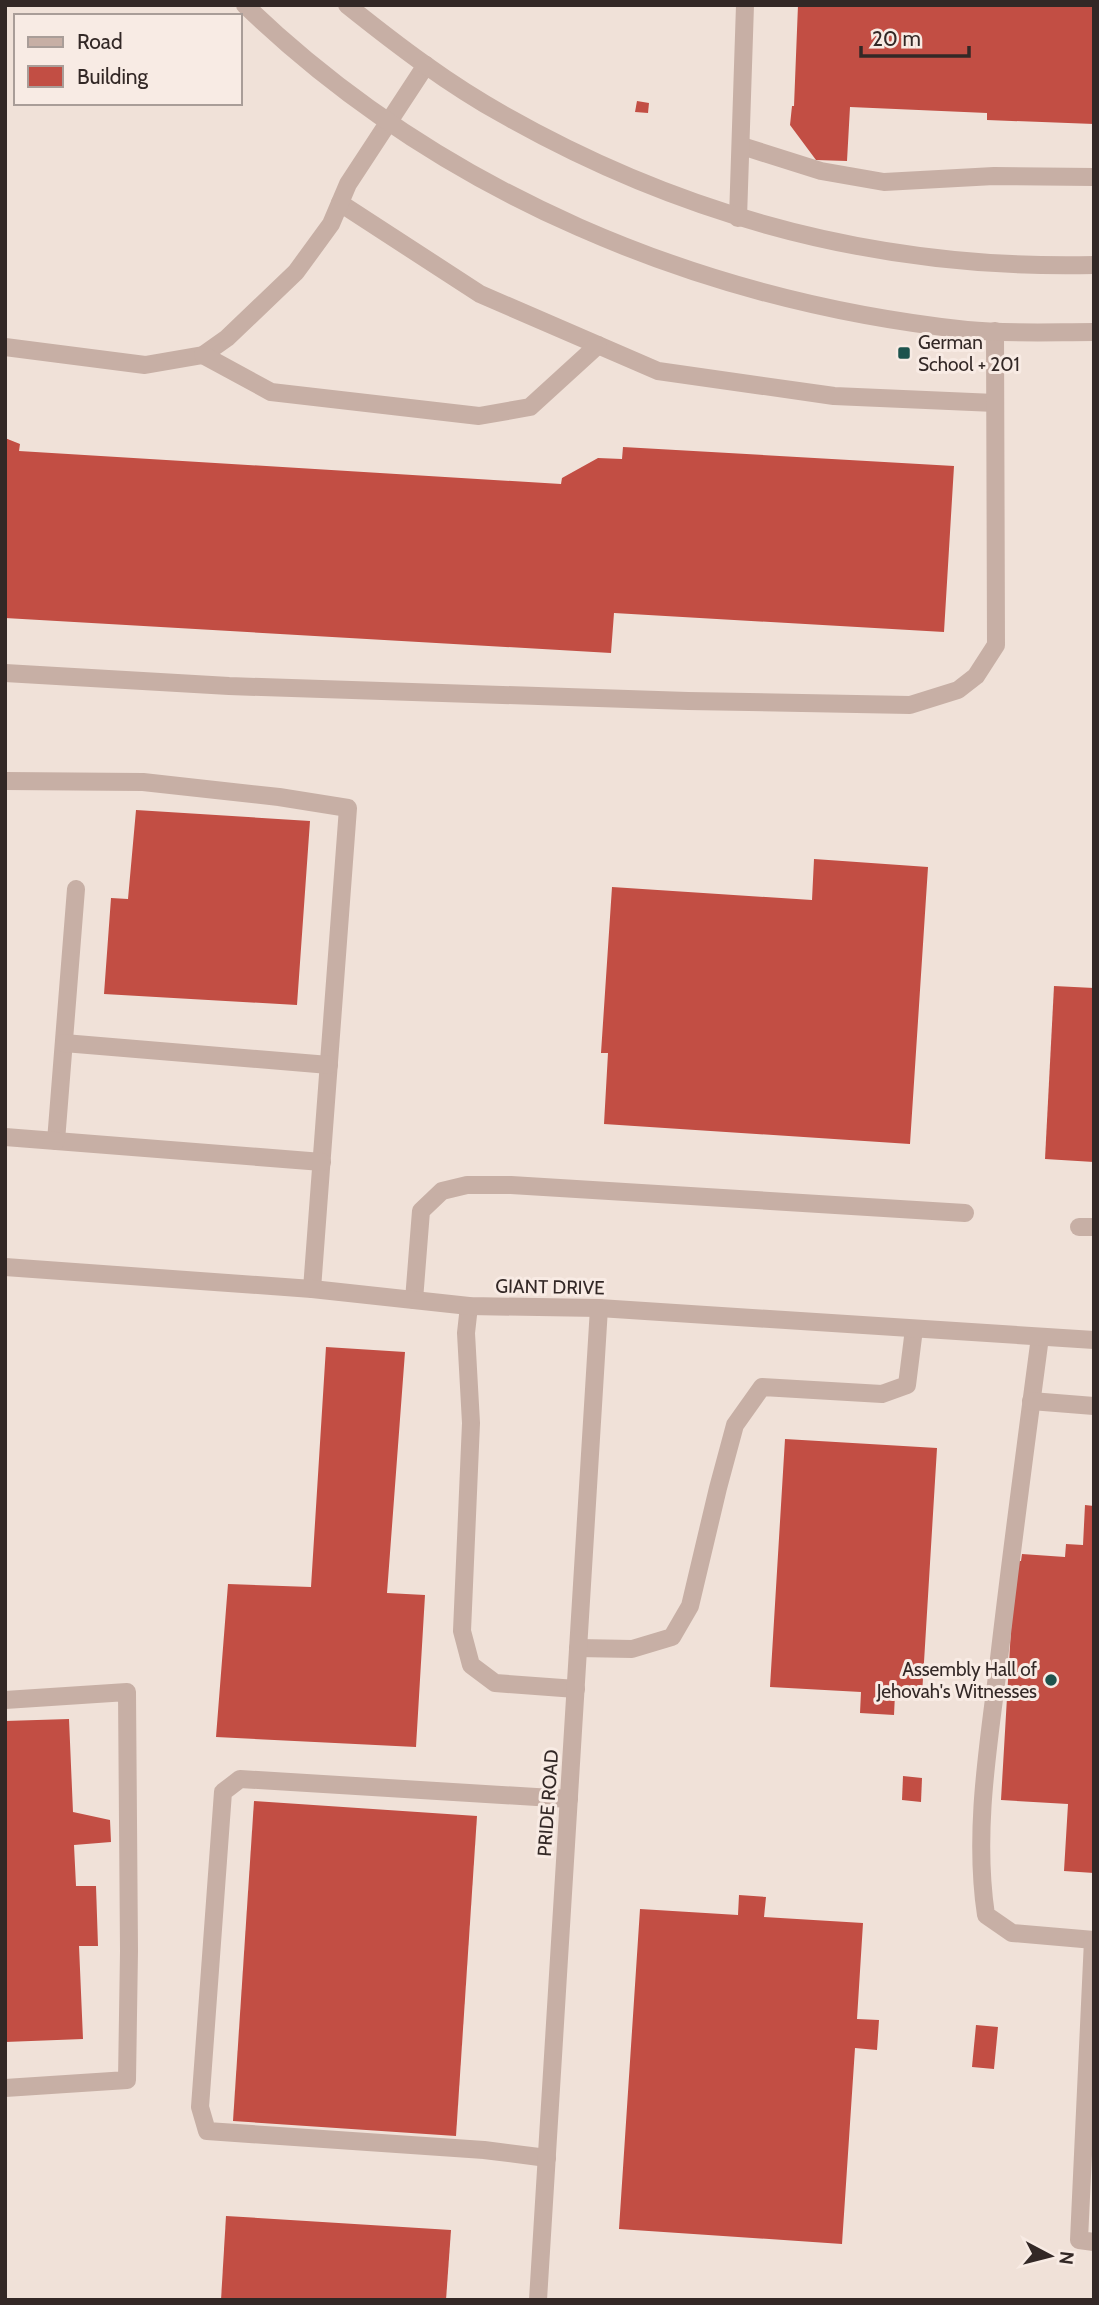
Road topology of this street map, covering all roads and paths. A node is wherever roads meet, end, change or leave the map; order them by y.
1 (245, 5) edge
2 (347, 5) edge
3 (745, 5) edge
4 (426, 65) junction
5 (388, 120) junction
6 (742, 146) junction
7 (1094, 177) edge
8 (340, 203) junction
9 (738, 218) junction
10 (1094, 265) edge
11 (995, 331) junction
12 (1094, 332) edge
13 (598, 345) junction
14 (5, 348) edge
15 (203, 355) junction
16 (995, 403) junction
17 (5, 673) edge
18 (5, 781) edge
19 (76, 889) dead end
20 (64, 1043) junction
21 (329, 1065) junction
22 (5, 1137) edge
23 (56, 1141) junction
24 (322, 1162) junction
25 (965, 1213) dead end
26 (5, 1267) edge
27 (312, 1289) junction
28 (414, 1300) junction
29 (469, 1306) junction
30 (599, 1308) junction
31 (914, 1329) junction
32 (1040, 1337) junction
33 (1094, 1340) edge
34 (1031, 1401) junction
35 (1094, 1406) edge
36 (578, 1648) junction
37 (576, 1689) junction
38 (5, 1700) edge
39 (569, 1799) junction
40 (1093, 1940) edge
41 (5, 2088) edge
42 (547, 2158) junction
43 (1094, 2242) edge
44 (538, 2300) edge

1 - 5 street
2 - 4 street
3 - 6 street
4 - 5 street
4 - 9 street
5 - 8 street
5 - 11 street
6 - 7 street
6 - 9 street
8 - 13 street
8 - 15 street
9 - 10 street
11 - 12 street
11 - 16 street
13 - 15 street
13 - 16 street
14 - 15 street
16 - 17 street
18 - 21 street
19 - 20 street
20 - 21 street
20 - 23 street
21 - 24 street
22 - 23 street
23 - 24 street
24 - 27 street
25 - 28 street
26 - 27 street, GIANT DRIVE
27 - 28 street, GIANT DRIVE
28 - 29 street, GIANT DRIVE
29 - 30 street, GIANT DRIVE
29 - 37 street
30 - 31 street, GIANT DRIVE
30 - 36 street, PRIDE ROAD
31 - 32 street, GIANT DRIVE
31 - 36 street
32 - 33 street, GIANT DRIVE
32 - 34 street
34 - 35 street
34 - 40 street
36 - 37 street, PRIDE ROAD
37 - 39 street, PRIDE ROAD
38 - 41 street
39 - 42 street, PRIDE ROAD
39 - 42 street
40 - 43 street
42 - 44 street, PRIDE ROAD

